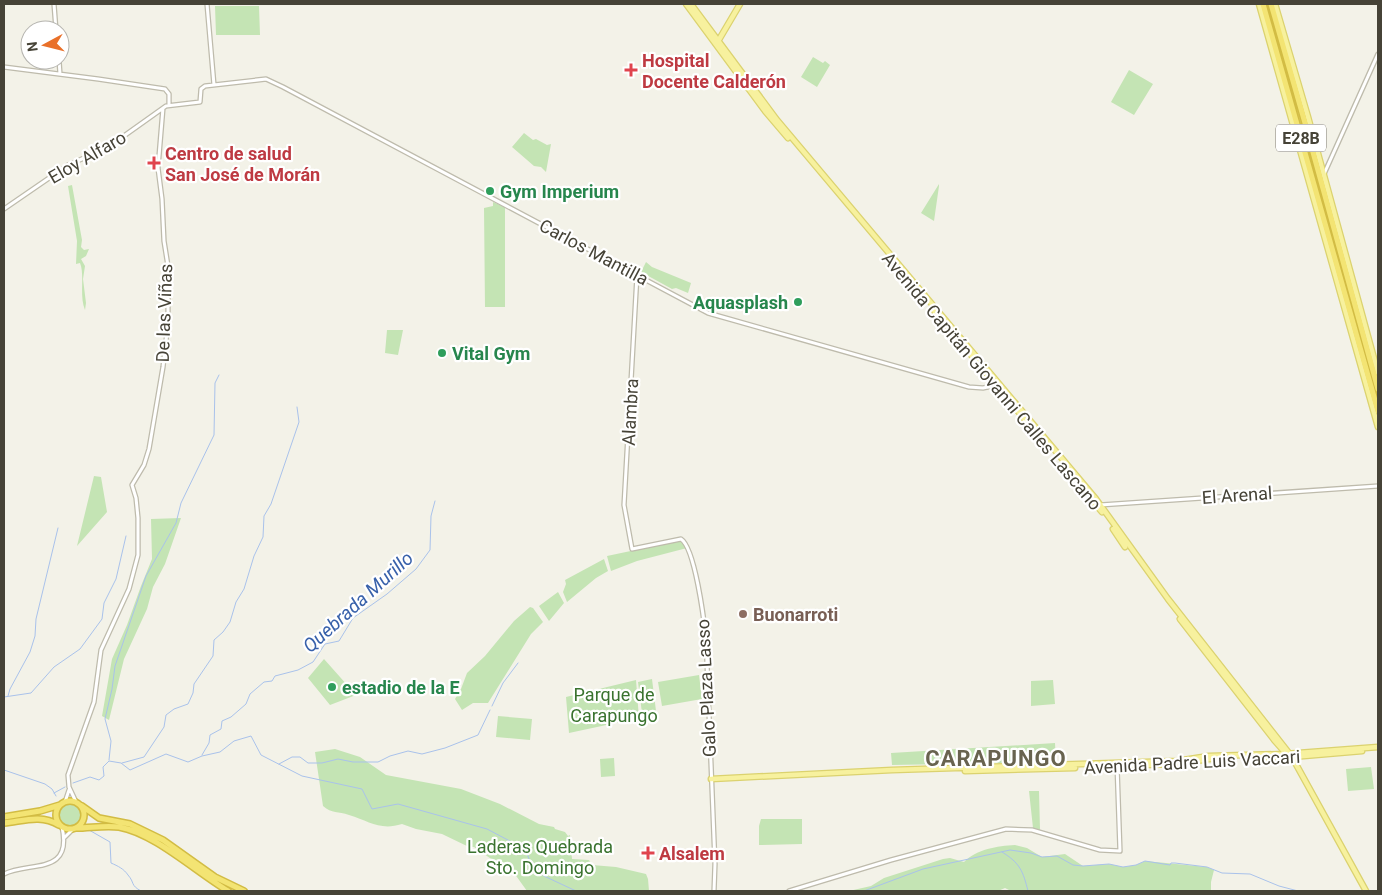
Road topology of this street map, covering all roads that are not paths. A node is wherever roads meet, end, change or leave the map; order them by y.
1 (54, 4) edge
2 (207, 4) edge
3 (686, 4) edge
4 (691, 4) edge
5 (740, 4) edge
6 (1261, 4) edge
7 (1271, 4) edge
8 (1275, 4) edge
9 (55, 20) edge
10 (717, 43) junction
11 (1378, 54) edge
12 (4, 67) edge
13 (60, 70) edge
14 (60, 74) junction
15 (214, 85) junction
16 (169, 105) junction
17 (163, 108) junction
18 (1324, 176) junction
19 (4, 209) edge
20 (1332, 215) junction
21 (1346, 271) junction
22 (1337, 273) junction
23 (637, 275) junction
24 (1372, 365) junction
25 (1378, 371) edge
26 (998, 384) junction
27 (1376, 385) edge
28 (1378, 412) edge
29 (1378, 427) edge
30 (1378, 486) edge
31 (1098, 505) junction
32 (632, 549) joint
33 (1278, 745) junction
34 (1378, 748) edge
35 (1273, 754) junction
36 (1290, 757) junction
37 (1117, 764) junction
38 (711, 779) junction
39 (69, 787) junction
40 (76, 802) junction
41 (62, 803) junction
42 (82, 806) junction
43 (4, 817) edge
44 (4, 823) edge
45 (61, 826) junction
46 (75, 829) junction
47 (63, 838) junction
48 (4, 874) edge
49 (228, 891) edge
50 (244, 891) edge
51 (714, 891) edge
52 (789, 891) edge
53 (1366, 891) edge

1 - 9 street
2 - 15 street
3 - 10 main road, Avenida Capitán Giovanni Calles Lascano
4 - 10 main road, Avenida Capitán Giovanni Calles Lascano
5 - 10 main road
6 - 22 highway, E28B
7 - 20 highway, E28B
8 - 18 main road
10 - 26 main road, Avenida Capitán Giovanni Calles Lascano
11 - 18 street
12 - 14 street
13 - 14 street
14 - 16 street
15 - 16 street, Carlos Mantilla
15 - 23 street, Carlos Mantilla
16 - 17 street, Eloy Alfaro
17 - 19 street, Eloy Alfaro
17 - 39 street, De las Viñas
18 - 20 main road
20 - 21 highway, E28B
20 - 25 main road
21 - 22 highway
21 - 24 highway, E28B
22 - 27 highway, E28B
22 - 29 main road
23 - 26 street, Carlos Mantilla
23 - 32 street, Alambra
24 - 25 highway
24 - 27 highway, E28B
26 - 31 main road, Avenida Capitán Giovanni Calles Lascano
27 - 28 highway, E28B
30 - 31 street, El Arenal
31 - 33 main road, Avenida Capitán Giovanni Calles Lascano
31 - 36 main road, Avenida Capitán Giovanni Calles Lascano
32 - 38 street, Galo Plaza Lasso
33 - 35 main road
33 - 36 main road, Avenida Capitán Giovanni Calles Lascano
34 - 36 main road, Avenida Padre Luis Vaccari
35 - 36 main road, Avenida Padre Luis Vaccari
35 - 37 main road, Avenida Padre Luis Vaccari
36 - 37 main road, Avenida Padre Luis Vaccari
36 - 53 main road, Avenida Capitán Giovanni Calles Lascano
37 - 38 main road, Avenida Padre Luis Vaccari
37 - 52 street
38 - 51 street, Galo Plaza Lasso
39 - 40 street
39 - 41 street
40 - 41 highway
40 - 42 highway
41 - 43 highway
41 - 45 highway
42 - 46 highway
42 - 50 highway
44 - 45 highway
45 - 46 highway
45 - 47 street
46 - 47 street
46 - 49 highway
47 - 48 street

